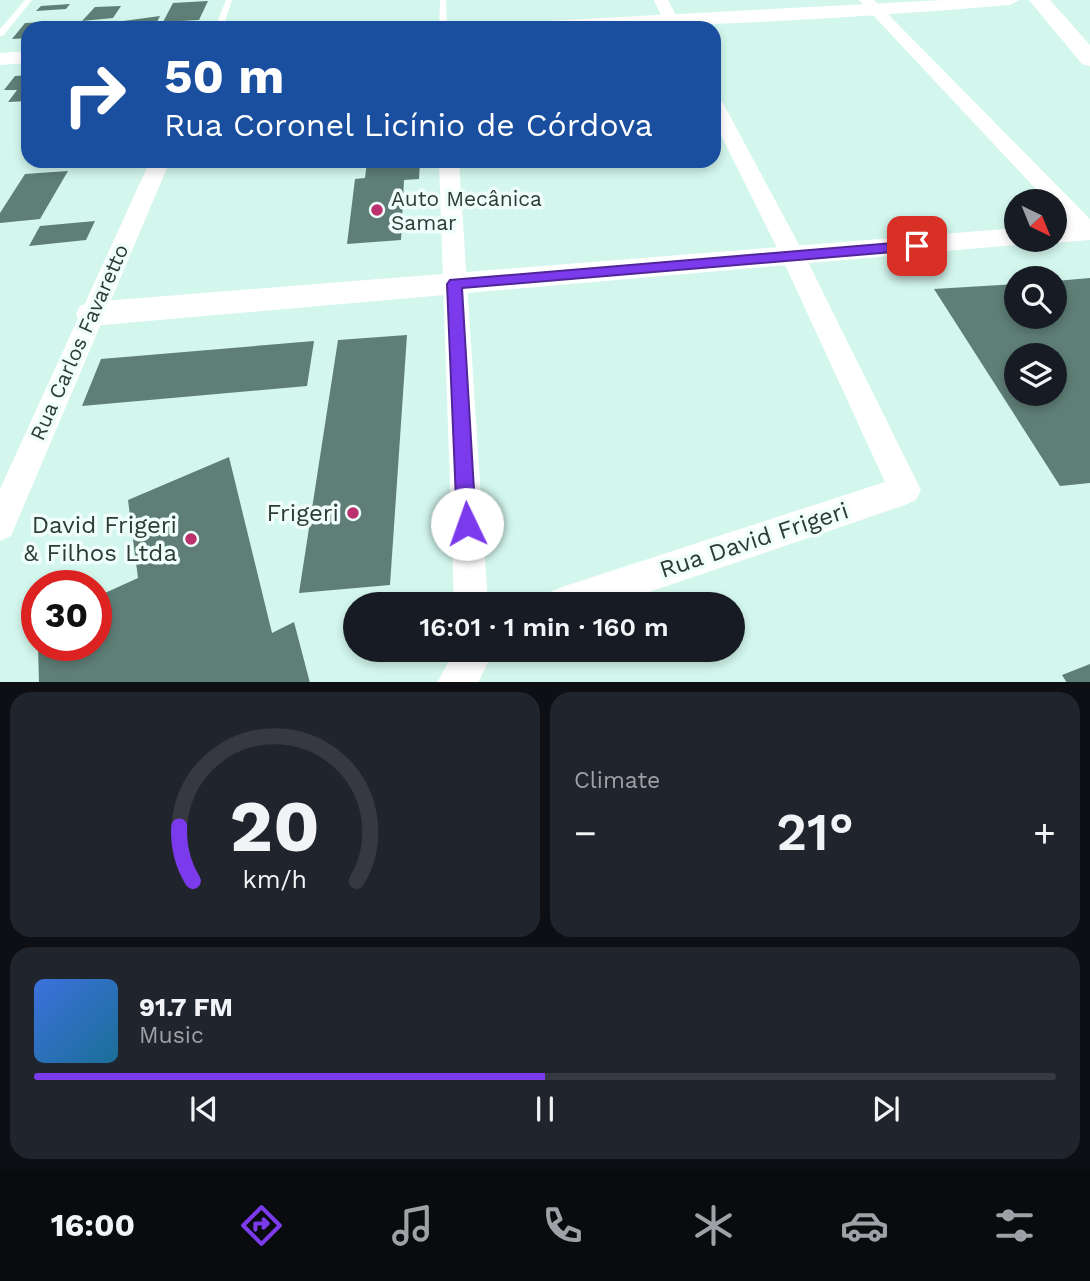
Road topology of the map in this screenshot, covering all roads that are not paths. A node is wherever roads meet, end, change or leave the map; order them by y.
1 (29, 0) edge
2 (229, 0) edge
3 (443, 0) edge
4 (661, 0) edge
5 (1010, 0) edge
6 (1039, 0) edge
7 (871, 5) edge
8 (222, 21) edge
9 (443, 21) edge
10 (672, 21) edge
11 (713, 21) edge
12 (0, 34) edge
13 (21, 58) edge
14 (0, 59) edge
15 (1090, 60) edge
16 (721, 117) edge
17 (157, 168) edge
18 (449, 168) edge
19 (1089, 231) edge
20 (1068, 233) edge
21 (1004, 238) edge
22 (793, 256) junction
23 (455, 284) junction
24 (91, 314) junction
25 (0, 525) edge
26 (470, 592) edge
27 (598, 592) edge

1 - 12 lane
2 - 8 lane
3 - 9 lane
4 - 10 street
5 - 7 street
6 - 15 main road
7 - 11 street
7 - 19 street
13 - 14 street
16 - 22 street
17 - 24 street, Rua Carlos Favaretto
18 - 23 street
19 - 20 street
21 - 22 street
22 - 23 street
22 - 27 street, Rua David Frigeri
23 - 24 street
23 - 26 street
24 - 25 street, Rua Carlos Favaretto

